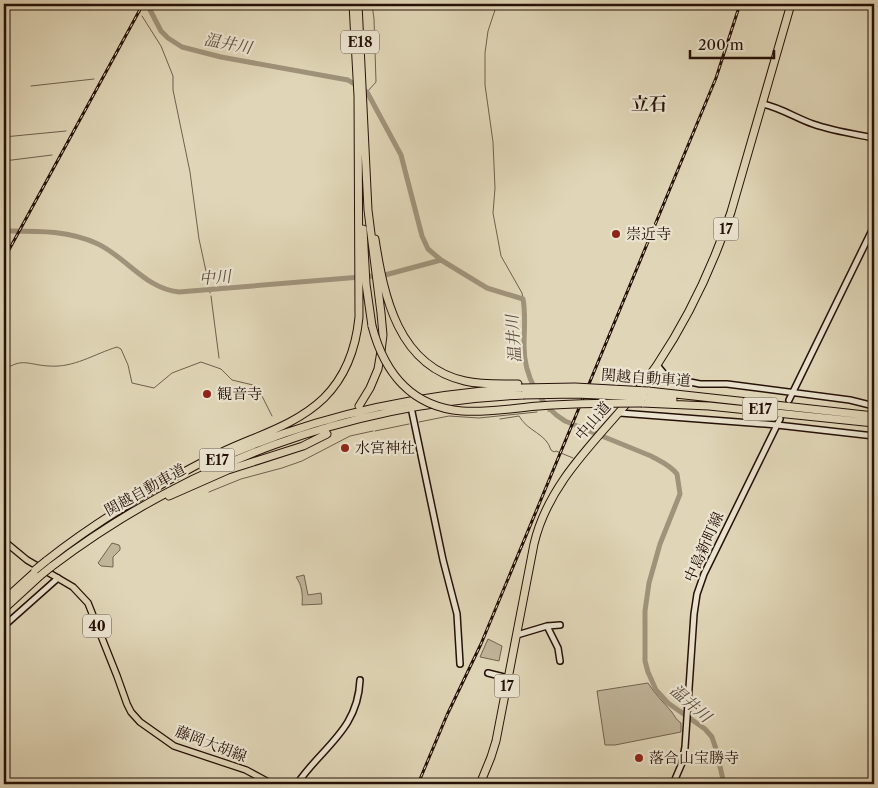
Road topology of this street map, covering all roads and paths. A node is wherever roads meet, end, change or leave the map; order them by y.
1 (353, 4) edge
2 (358, 4) edge
3 (791, 4) edge
4 (360, 78) junction
5 (762, 104) junction
6 (874, 138) edge
7 (363, 161) junction
8 (874, 226) edge
9 (657, 365) junction
10 (522, 389) junction
11 (792, 394) junction
12 (645, 397) junction
13 (789, 400) dead end
14 (411, 405) junction
15 (359, 406) dead end
16 (874, 406) edge
17 (620, 413) junction
18 (874, 416) edge
19 (780, 419) dead end
20 (874, 422) edge
21 (777, 425) junction
22 (327, 434) dead end
23 (874, 436) edge
24 (4, 541) edge
25 (84, 543) junction
26 (48, 564) junction
27 (37, 572) junction
28 (58, 578) junction
29 (4, 600) edge
30 (4, 608) edge
31 (560, 625) dead end
32 (4, 626) edge
33 (548, 626) junction
34 (517, 635) junction
35 (560, 660) dead end
36 (460, 664) dead end
37 (488, 673) dead end
38 (508, 678) junction
39 (360, 680) dead end
40 (272, 784) edge
41 (297, 784) edge
42 (438, 784) edge
43 (443, 784) edge
44 (480, 784) edge
45 (673, 784) edge

1 - 4 highway, E18
2 - 4 highway, E18
3 - 5 highway, 中山道 / 17
4 - 7 highway, E18
4 - 7 highway, E18
5 - 6 street
5 - 9 highway, 中山道 / 17
7 - 10 highway
7 - 12 highway, bridge
7 - 15 highway
7 - 26 highway
8 - 11 street
9 - 11 street
9 - 17 highway, 中山道 / 17
10 - 12 highway, 関越自動車道 / E17, bridge
10 - 12 highway, 関越自動車道 / E17, bridge
10 - 14 highway, 関越自動車道 / E17
11 - 13 street
11 - 16 street
12 - 18 highway, 関越自動車道 / E17
12 - 20 highway
14 - 25 highway, 関越自動車道 / E17
14 - 26 highway, 関越自動車道 / E17
14 - 36 street
17 - 21 street
17 - 34 highway, 中山道 / 17
19 - 21 street, 中島新町線
21 - 23 street
21 - 45 street, 中島新町線
22 - 25 highway
24 - 28 main road, 藤岡大胡線 / 40
25 - 26 highway, 関越自動車道 / E17
26 - 27 highway, 関越自動車道 / E17, bridge
27 - 29 highway, 関越自動車道 / E17
27 - 30 highway, 関越自動車道 / E17
28 - 32 street
28 - 40 main road, 藤岡大胡線 / 40
31 - 33 street
33 - 34 street
33 - 35 street
34 - 38 highway, 中山道 / 17
37 - 38 street
38 - 44 highway, 中山道 / 17
39 - 41 street
42 - 43 street

